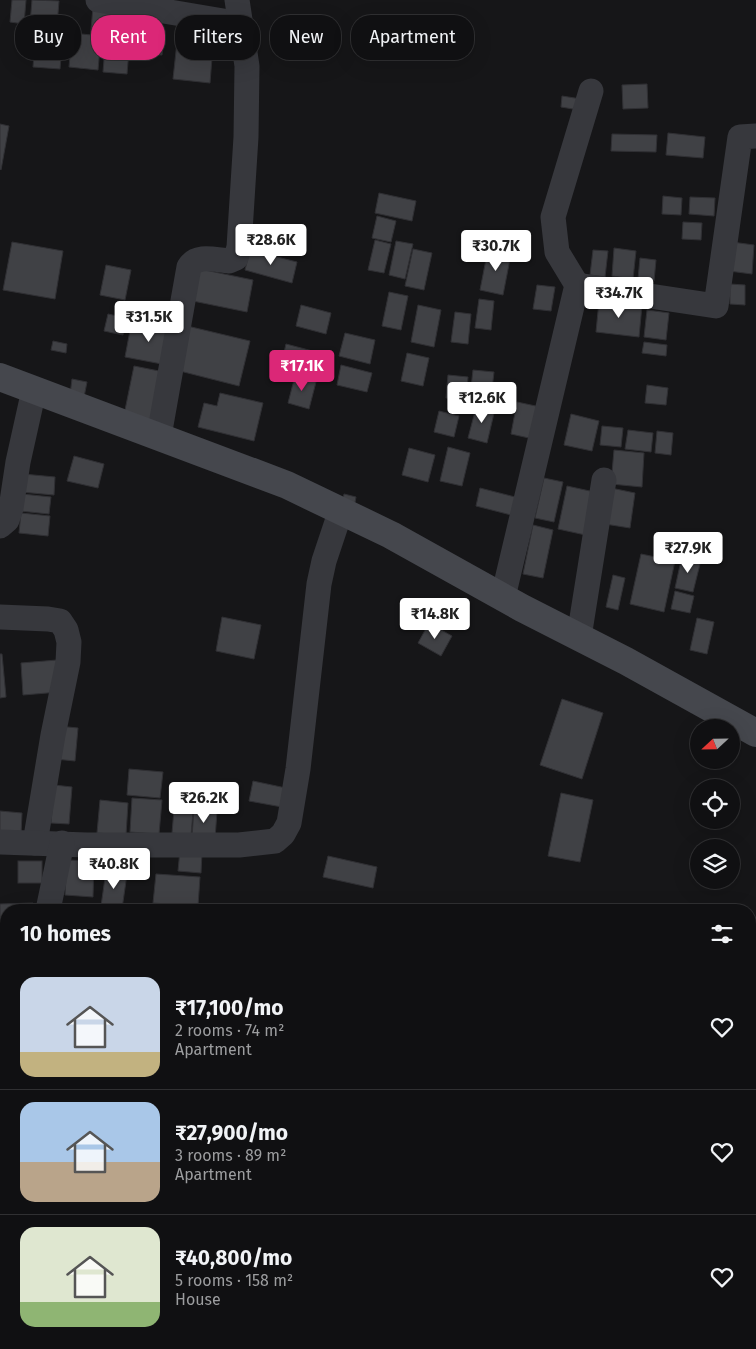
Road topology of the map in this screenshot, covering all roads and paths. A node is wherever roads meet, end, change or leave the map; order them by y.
1 (98, 0) edge
2 (239, 12) edge
3 (591, 91) dead end
4 (756, 136) edge
5 (577, 285) junction
6 (0, 377) edge
7 (34, 390) junction
8 (159, 436) junction
9 (604, 480) dead end
10 (340, 510) junction
11 (0, 526) edge
12 (502, 597) junction
13 (0, 617) edge
14 (579, 637) junction
15 (756, 733) edge
16 (0, 842) edge
17 (35, 843) junction
18 (62, 843) junction
19 (49, 904) edge

1 - 2 street
2 - 8 street
3 - 5 street
4 - 5 street
5 - 12 street
6 - 7 main road
7 - 8 main road
7 - 11 street
8 - 10 main road
9 - 14 street
10 - 12 main road
10 - 18 street
12 - 14 main road
13 - 17 street
14 - 15 main road
16 - 17 street
17 - 18 street
18 - 19 street

